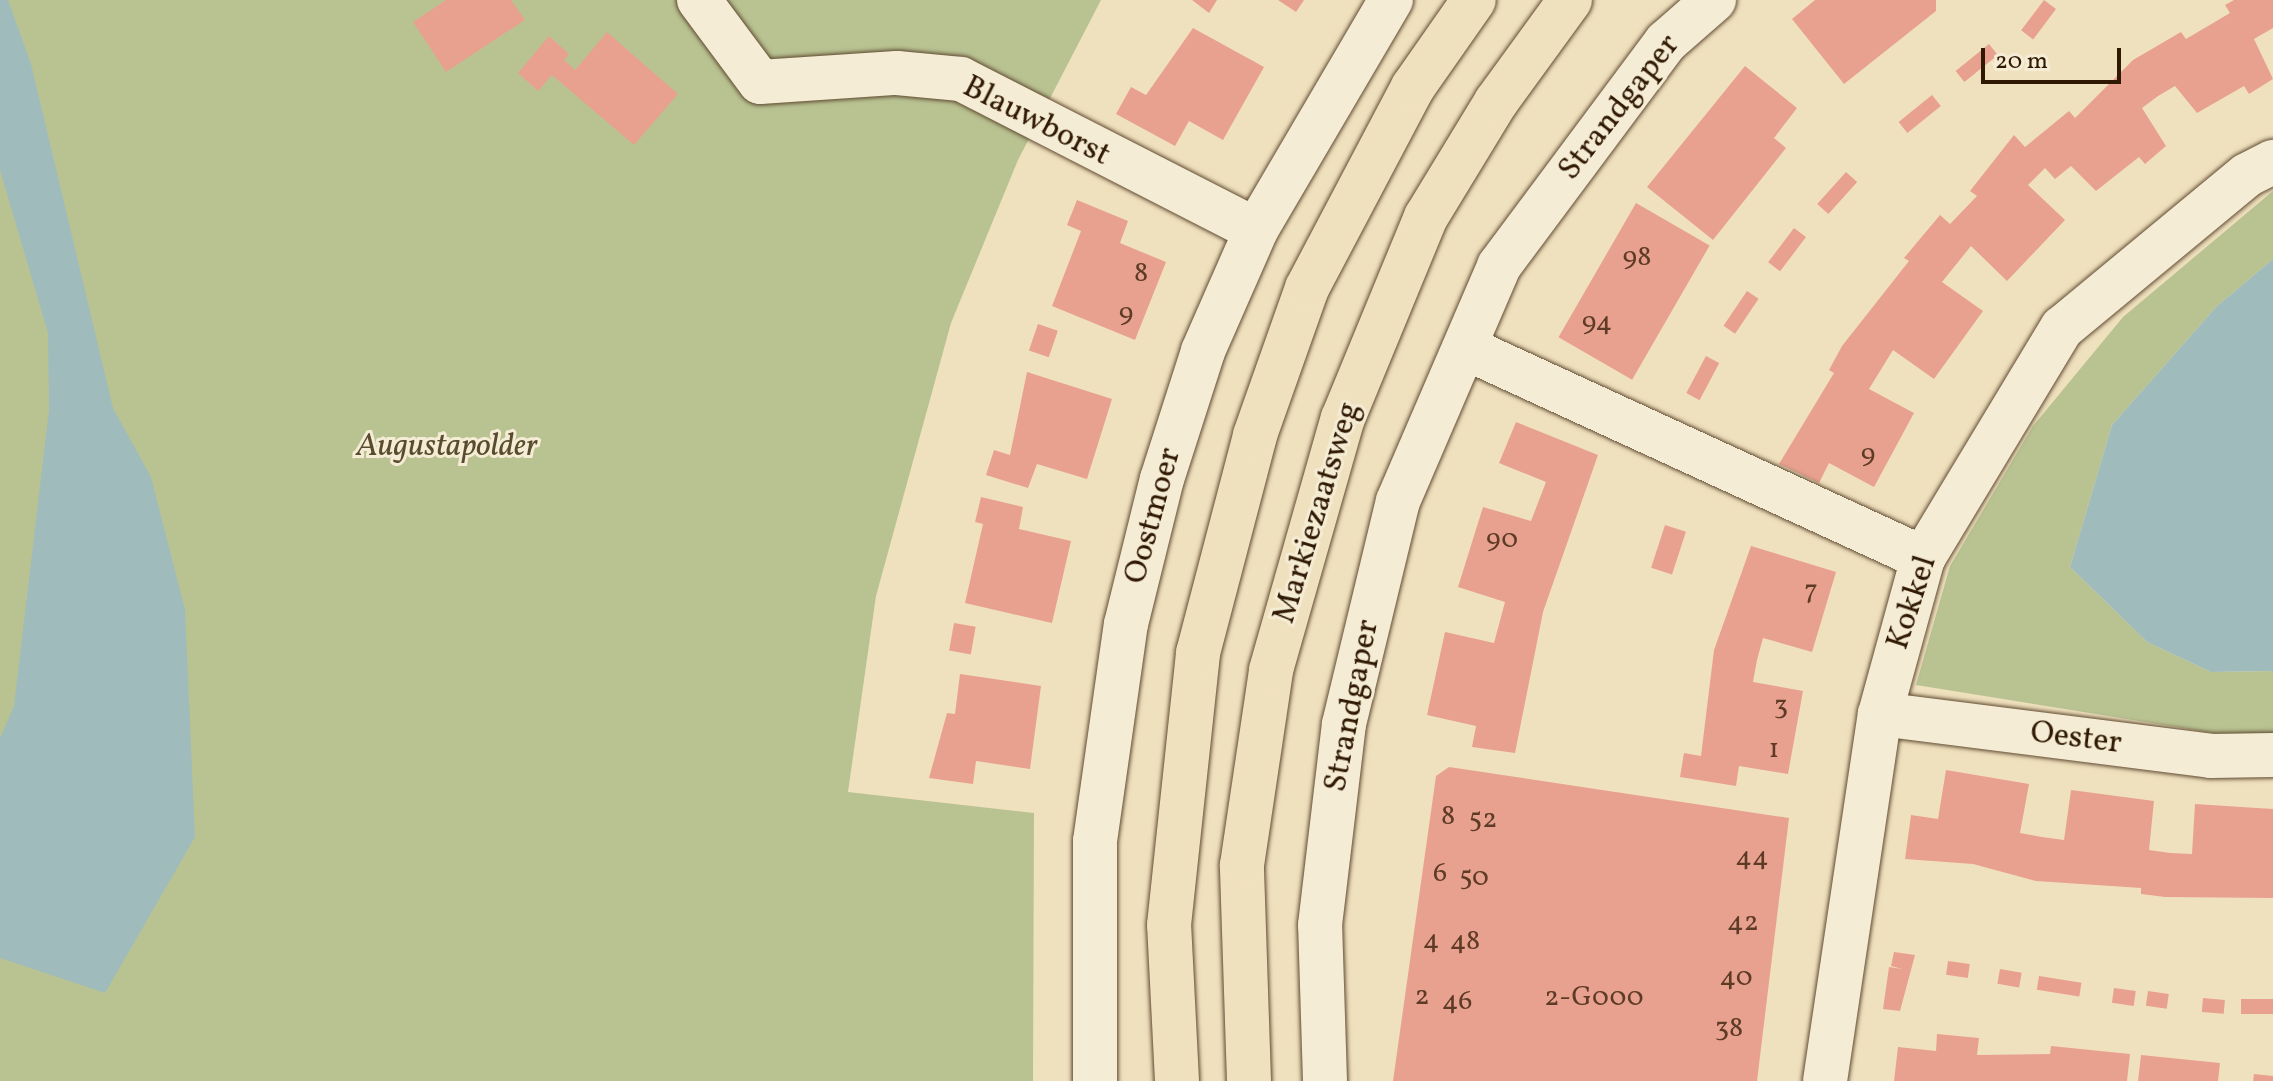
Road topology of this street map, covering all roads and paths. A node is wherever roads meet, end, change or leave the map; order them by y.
1 (699, 0) edge
2 (1391, 0) edge
3 (1474, 0) edge
4 (1570, 0) edge
5 (1714, 0) edge
6 (2273, 162) edge
7 (1256, 230) junction
8 (1468, 349) junction
9 (1923, 558) junction
10 (1880, 714) junction
11 (2273, 755) edge
12 (1095, 1081) edge
13 (1177, 1081) edge
14 (1249, 1081) edge
15 (1325, 1081) edge
16 (1825, 1081) edge

1 - 7 street, Blauwborst
2 - 7 street, Oostmoer
3 - 13 main road
4 - 14 main road, Markiezaatsweg
5 - 8 street, Strandgaper
6 - 9 street, Kokkel
7 - 12 street, Oostmoer
8 - 9 street
8 - 15 street, Strandgaper
9 - 10 street, Kokkel
10 - 11 street, Oester
10 - 16 street, Kokkel

